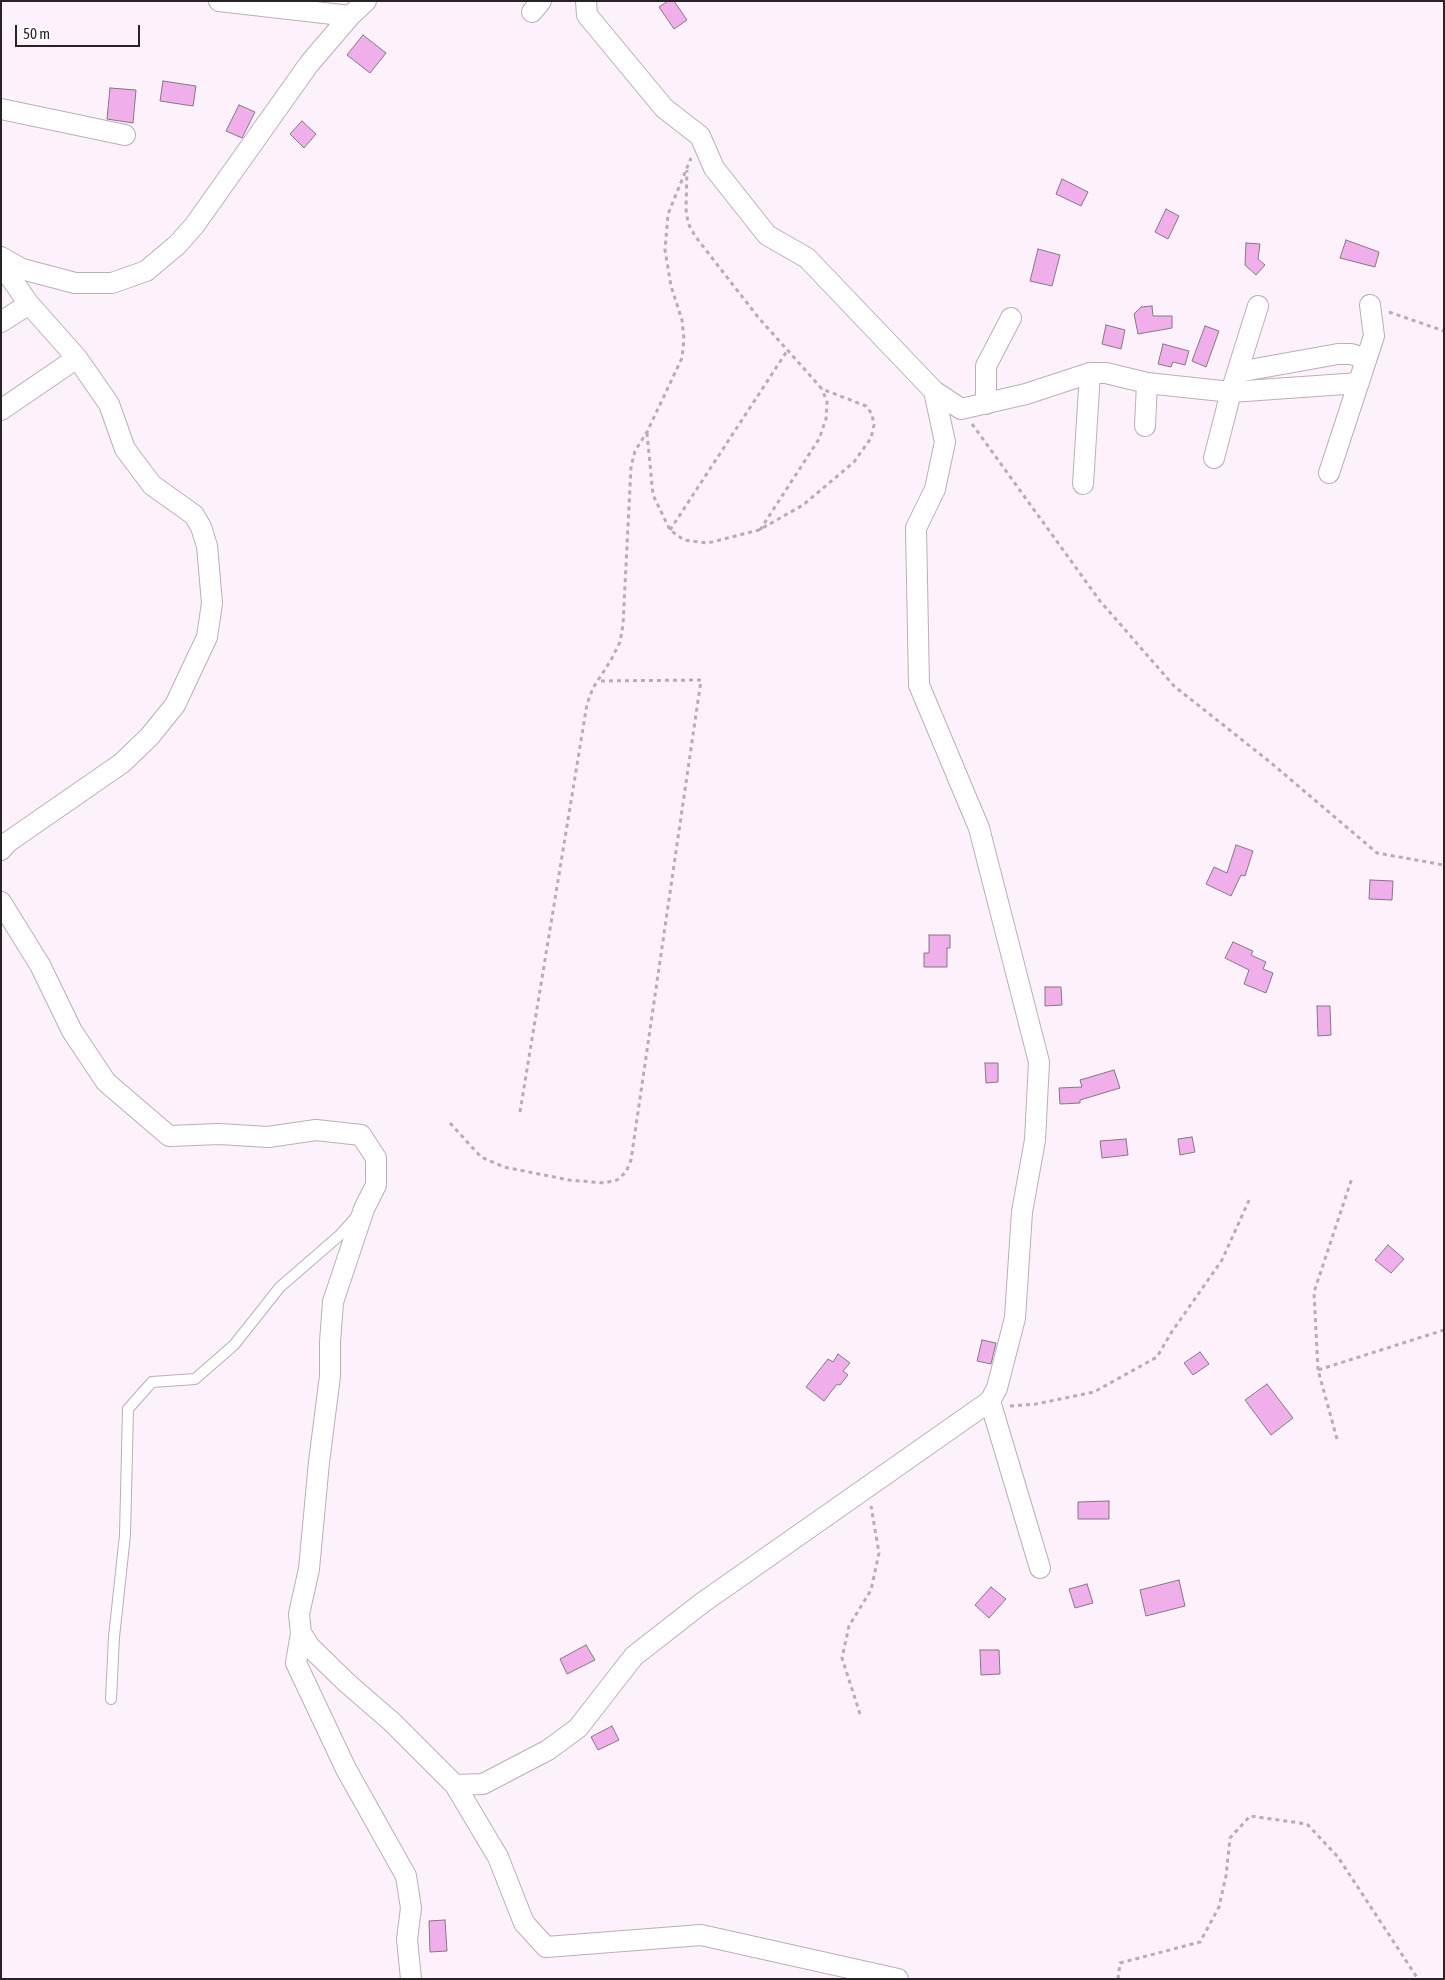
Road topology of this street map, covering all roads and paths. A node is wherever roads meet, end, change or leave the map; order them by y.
1 (219, 1) edge
2 (366, 1) edge
3 (586, 1) edge
4 (350, 16) junction
5 (1, 109) edge
6 (126, 135) dead end
7 (700, 136) junction
8 (687, 167) junction
9 (1, 258) edge
10 (29, 304) junction
11 (1370, 305) joint
12 (1258, 306) dead end
13 (1011, 318) dead end
14 (1, 322) edge
15 (1444, 331) edge
16 (786, 351) junction
17 (77, 358) junction
18 (1366, 359) junction
19 (1090, 372) junction
20 (1238, 372) junction
21 (1147, 383) junction
22 (1359, 383) junction
23 (822, 389) junction
24 (934, 391) junction
25 (1231, 392) junction
26 (986, 404) junction
27 (961, 409) junction
28 (1, 410) edge
29 (1145, 426) dead end
30 (647, 432) junction
31 (1214, 458) dead end
32 (1329, 473) dead end
33 (1083, 484) dead end
34 (670, 530) junction
35 (759, 530) junction
36 (598, 681) junction
37 (1, 850) edge
38 (1444, 865) edge
39 (1, 902) edge
40 (520, 1112) dead end
41 (450, 1123) dead end
42 (1352, 1178) dead end
43 (1250, 1198) dead end
44 (364, 1209) junction
45 (1444, 1330) edge
46 (1318, 1370) junction
47 (990, 1401) junction
48 (1337, 1439) dead end
49 (868, 1487) junction
50 (1040, 1568) dead end
51 (300, 1633) junction
52 (111, 1699) dead end
53 (860, 1714) dead end
54 (455, 1786) junction
55 (411, 1979) edge
56 (898, 1979) edge
57 (1118, 1979) edge
58 (1418, 1979) edge

1 - 4 street
2 - 4 street
3 - 7 street
4 - 9 street
5 - 6 street
7 - 8 path
7 - 24 street
8 - 16 path
8 - 30 path
9 - 10 street
10 - 14 street
10 - 17 street
11 - 15 path
11 - 18 street
12 - 20 street
13 - 26 street
16 - 23 path
16 - 34 path
17 - 28 street
17 - 37 street
18 - 20 street
18 - 22 street
19 - 21 street
19 - 26 street
19 - 33 street
20 - 25 street
21 - 25 street
21 - 29 street
22 - 25 street
22 - 32 street
23 - 35 path
23 - 35 path
24 - 27 street
24 - 47 street
25 - 31 street
26 - 27 street
27 - 38 path
30 - 34 path
30 - 36 path
34 - 35 path
36 - 40 path
36 - 41 path
39 - 44 street
42 - 46 path
43 - 47 path
44 - 51 street
44 - 52 lane
45 - 46 path
46 - 48 path
47 - 49 street
47 - 50 street
49 - 53 path
49 - 54 street
51 - 54 street
51 - 55 street
54 - 56 street
57 - 58 path

